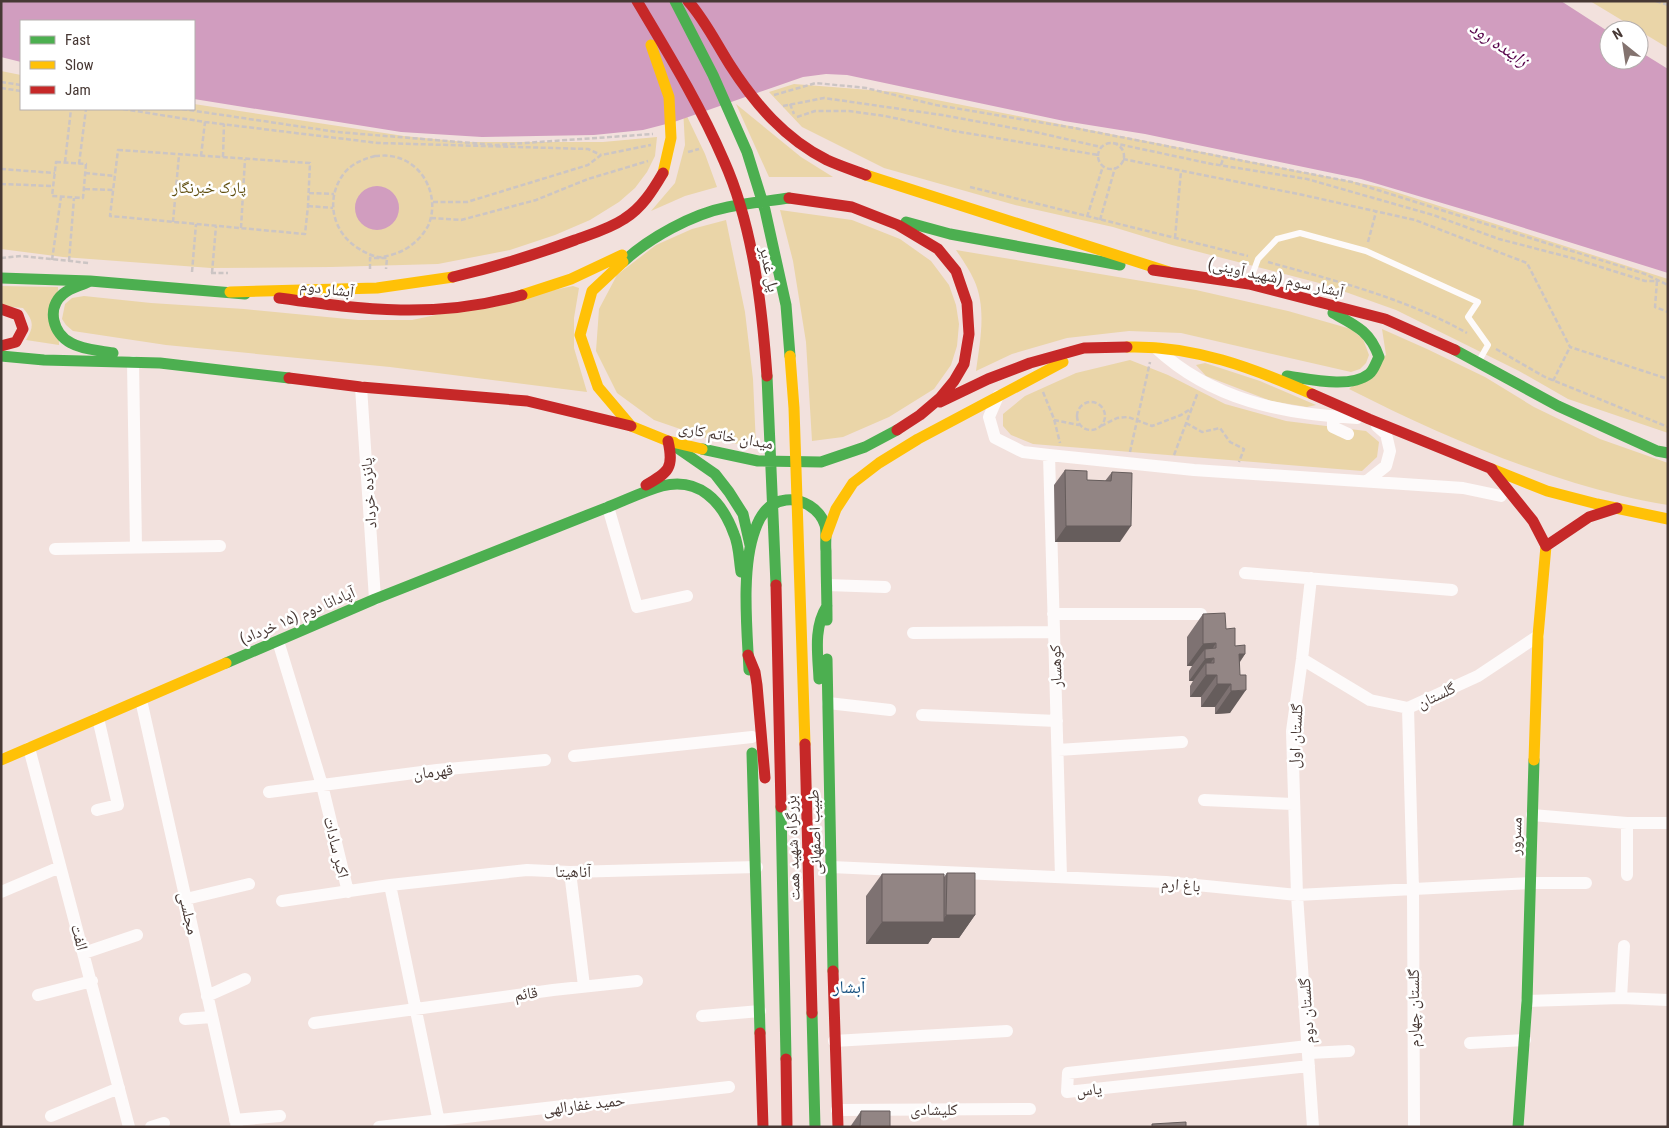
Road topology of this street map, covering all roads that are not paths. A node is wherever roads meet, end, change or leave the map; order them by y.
1 (675, 1) edge
2 (688, 1) edge
3 (637, 2) edge
4 (852, 207) junction
5 (638, 248) junction
6 (1169, 272) junction
7 (1, 278) edge
8 (90, 281) junction
9 (1249, 284) junction
10 (230, 292) junction
11 (1307, 298) junction
12 (1, 309) edge
13 (1, 346) edge
14 (1154, 346) junction
15 (1084, 348) junction
16 (1, 356) edge
17 (133, 362) junction
18 (1479, 362) junction
19 (160, 363) junction
20 (1265, 373) junction
21 (361, 387) junction
22 (998, 396) junction
23 (930, 406) junction
24 (1333, 417) junction
25 (1369, 419) junction
26 (631, 426) junction
27 (1348, 434) dead end
28 (668, 441) junction
29 (1668, 453) edge
30 (1049, 455) junction
31 (1491, 469) junction
32 (1367, 481) junction
33 (1501, 496) dead end
34 (608, 506) junction
35 (1617, 508) junction
36 (1668, 519) edge
37 (826, 536) junction
38 (220, 546) dead end
39 (750, 546) junction
40 (1546, 546) junction
41 (136, 547) junction
42 (55, 549) dead end
43 (800, 569) joint
44 (776, 570) joint
45 (1245, 572) dead end
46 (1311, 578) junction
47 (827, 585) junction
48 (885, 587) dead end
49 (1452, 590) dead end
50 (687, 596) dead end
51 (375, 599) junction
52 (827, 606) junction
53 (747, 608) junction
54 (1054, 614) junction
55 (1201, 614) edge
56 (1054, 632) junction
57 (913, 633) dead end
58 (1538, 636) junction
59 (278, 641) junction
60 (748, 655) junction
61 (1302, 659) junction
62 (141, 700) junction
63 (828, 703) junction
64 (1408, 708) junction
65 (890, 710) dead end
66 (922, 715) dead end
67 (98, 718) junction
68 (1057, 721) junction
69 (752, 737) junction
70 (1182, 742) dead end
71 (29, 748) junction
72 (1058, 750) junction
73 (574, 756) dead end
74 (1, 760) edge
75 (545, 760) dead end
76 (322, 785) junction
77 (269, 792) dead end
78 (766, 792) dead end
79 (1204, 800) dead end
80 (1293, 804) junction
81 (97, 810) dead end
82 (1532, 815) junction
83 (770, 816) dead end
84 (1628, 822) junction
85 (1668, 823) edge
86 (781, 848) junction
87 (808, 856) junction
88 (757, 866) junction
89 (60, 867) junction
90 (831, 867) junction
91 (570, 872) junction
92 (1627, 875) dead end
93 (1061, 878) junction
94 (1586, 883) dead end
95 (249, 884) dead end
96 (1530, 884) junction
97 (390, 886) junction
98 (1413, 889) junction
99 (1, 892) edge
100 (348, 892) junction
101 (1297, 895) junction
102 (186, 899) junction
103 (282, 901) dead end
104 (137, 935) dead end
105 (1624, 946) dead end
106 (84, 953) junction
107 (245, 979) dead end
108 (92, 981) junction
109 (637, 981) dead end
110 (584, 986) junction
111 (38, 995) dead end
112 (207, 996) junction
113 (1621, 998) junction
114 (1668, 1000) edge
115 (1527, 1001) junction
116 (416, 1010) junction
117 (760, 1010) junction
118 (702, 1016) dead end
119 (212, 1017) junction
120 (185, 1018) dead end
121 (314, 1023) dead end
122 (1007, 1032) dead end
123 (1525, 1040) junction
124 (834, 1041) junction
125 (1470, 1043) dead end
126 (1308, 1049) junction
127 (1349, 1050) dead end
128 (1309, 1066) junction
129 (729, 1087) dead end
130 (119, 1088) junction
131 (1030, 1109) dead end
132 (837, 1110) junction
133 (51, 1116) dead end
134 (280, 1116) dead end
135 (164, 1123) dead end
136 (236, 1123) edge
137 (439, 1124) edge
138 (129, 1127) edge
139 (151, 1127) edge
140 (379, 1127) edge
141 (763, 1127) edge
142 (787, 1127) edge
143 (815, 1127) edge
144 (838, 1127) edge
145 (1313, 1127) edge
146 (1414, 1127) edge
147 (1518, 1127) edge

1 - 43 main road, پل غدیر
2 - 6 main road
3 - 10 main road
3 - 44 main road, پل غدیر
4 - 5 main road, میدان خاتم کاری
4 - 6 main road, آبشار سوم (شهید آوینی)
4 - 23 main road, میدان خاتم کاری
5 - 10 main road, آبشار دوم
5 - 26 main road, میدان خاتم کاری
6 - 9 main road, آبشار سوم (شهید آوینی)
7 - 8 main road, آبشار دوم
8 - 10 main road, آبشار دوم
8 - 19 main road
9 - 11 main road, آبشار سوم (شهید آوینی)
9 - 18 lane
11 - 18 main road, آبشار سوم (شهید آوینی)
11 - 20 main road
12 - 13 main road
14 - 15 main road
14 - 20 main road
14 - 24 street
15 - 22 main road
15 - 23 main road
16 - 17 main road
17 - 19 main road
17 - 41 street
18 - 29 main road, آبشار سوم (شهید آوینی)
19 - 21 main road
20 - 25 main road
21 - 26 main road
21 - 51 street, پانزده خرداد
22 - 30 street
22 - 37 main road
23 - 28 main road, میدان خاتم کاری
24 - 25 street
24 - 27 street
25 - 31 main road
25 - 32 street
26 - 28 main road, میدان خاتم کاری
28 - 34 main road
28 - 39 main road
30 - 32 street
30 - 54 street, کوهسار
31 - 35 main road
31 - 40 main road
32 - 33 street
34 - 50 street
34 - 51 main road, آپادانا دوم (۱۵ خرداد)
34 - 53 main road
35 - 36 main road
35 - 40 main road
37 - 39 main road
37 - 47 main road, طبیب اصفهانی
38 - 41 street
39 - 53 main road
40 - 58 main road, مسرور
41 - 42 street
43 - 87 main road, بزرگراه شهید همت
44 - 86 main road, بزرگراه شهید همت
45 - 46 street
46 - 49 street
46 - 61 street, گلستان اول
47 - 48 street
47 - 52 main road, طبیب اصفهانی
51 - 59 main road, آپادانا دوم (۱۵ خرداد)
52 - 63 main road, طبیب اصفهانی
52 - 87 main road
53 - 60 main road
54 - 55 street
54 - 56 street, کوهسار
56 - 57 street
56 - 68 street, کوهسار
58 - 64 street, گلستان
58 - 82 main road, مسرور
59 - 62 main road, آپادانا دوم (۱۵ خرداد)
59 - 76 street, اکبر سادات
60 - 69 main road
60 - 78 main road
61 - 64 street, گلستان
61 - 80 street, گلستان اول
62 - 67 main road, آپادانا دوم (۱۵ خرداد)
62 - 102 street, مجلسی
63 - 65 street
63 - 90 main road, طبیب اصفهانی
64 - 98 street, گلستان چهارم
66 - 68 street
67 - 71 main road, آپادانا دوم (۱۵ خرداد)
67 - 81 street
68 - 72 street, کوهسار
69 - 73 street
69 - 88 main road
70 - 72 street
71 - 74 main road, آپادانا دوم (۱۵ خرداد)
71 - 89 street, الفت
72 - 93 street, کوهسار
75 - 76 street, قهرمان
76 - 77 street, قهرمان
76 - 100 street, اکبر سادات
79 - 80 street
80 - 101 street, گلستان اول
82 - 84 street
82 - 96 main road, مسرور
83 - 86 main road
84 - 85 street
84 - 92 street
86 - 142 main road, بزرگراه شهید همت
87 - 143 main road, بزرگراه شهید همت
88 - 91 street, آناهیتا
88 - 117 main road
89 - 99 street
89 - 106 street, الفت
90 - 93 street, باغ ارم
90 - 124 main road, طبیب اصفهانی
91 - 97 street, آناهیتا
91 - 110 street
93 - 101 street, باغ ارم
94 - 96 street, باغ ارم
95 - 102 street
96 - 98 street, باغ ارم
96 - 115 main road, مسرور
97 - 100 street, اکبر سادات
97 - 116 street
98 - 101 street, باغ ارم
98 - 146 street, گلستان چهارم
100 - 103 street
101 - 126 street, گلستان دوم
102 - 112 street, مجلسی
104 - 106 street
105 - 113 street
106 - 108 street, الفت
107 - 112 street
108 - 111 street
108 - 130 street, الفت
109 - 110 street, قائم
110 - 116 street, قائم
112 - 119 street, مجلسی
113 - 114 street
113 - 115 street
115 - 123 main road, مسرور
116 - 121 street, قائم
116 - 137 street
117 - 118 street
117 - 141 main road
119 - 120 street
119 - 136 street, مجلسی
122 - 124 street
123 - 125 street
123 - 147 main road, مسرور
124 - 132 main road, طبیب اصفهانی
126 - 127 street
126 - 128 street, گلستان دوم
126 - 128 street, یاس
128 - 145 street, گلستان دوم
129 - 137 street, حمید غفارالهی
130 - 133 street
130 - 138 street, الفت
131 - 132 street, کلیشادی
132 - 144 main road, طبیب اصفهانی
134 - 136 street
135 - 139 street
137 - 140 street, حمید غفارالهی

